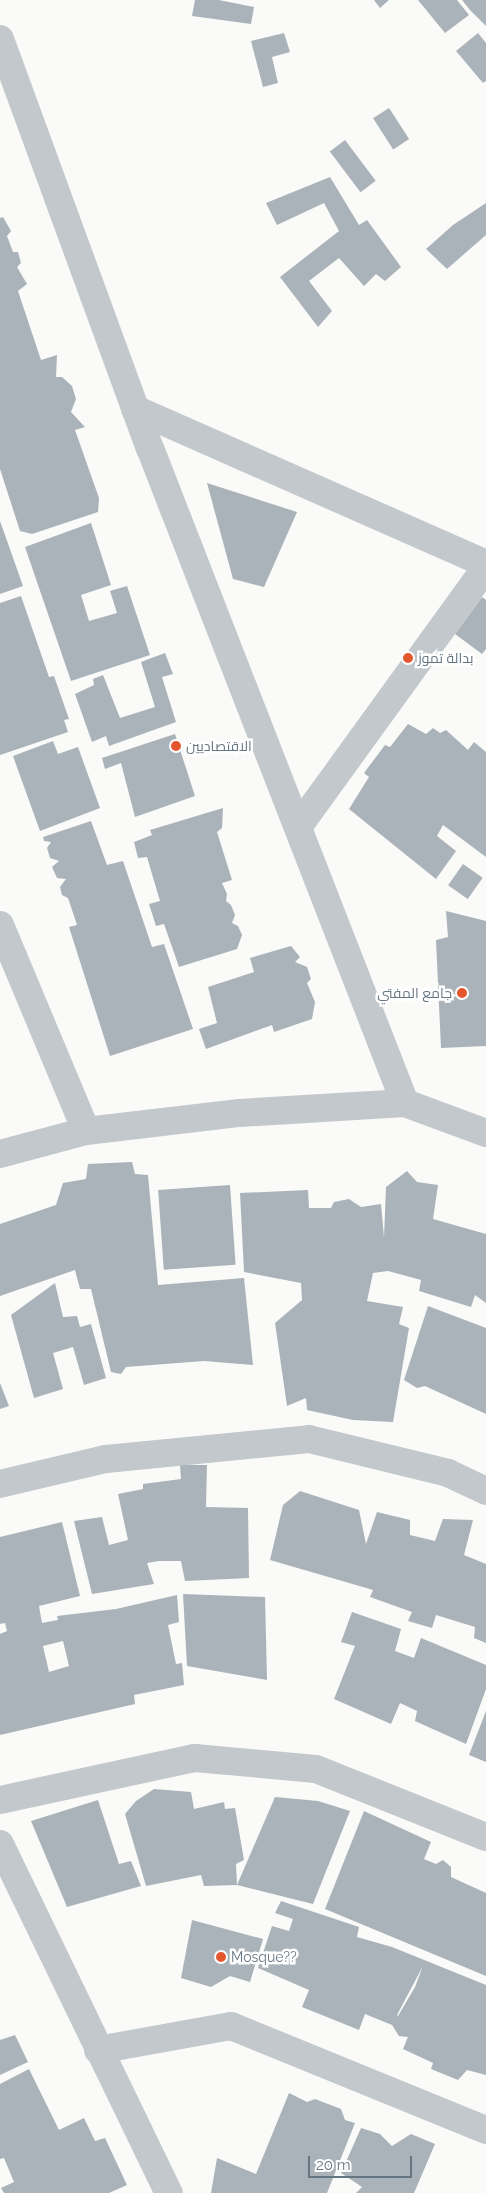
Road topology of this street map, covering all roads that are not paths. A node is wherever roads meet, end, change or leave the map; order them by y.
1 (0, 39) edge
2 (135, 409) junction
3 (486, 565) edge
4 (298, 827) junction
5 (0, 925) edge
6 (405, 1103) junction
7 (86, 1130) junction
8 (486, 1133) edge
9 (0, 1154) edge
10 (0, 1484) edge
11 (486, 1491) edge
12 (0, 1800) edge
13 (486, 1837) edge
14 (0, 1844) edge
15 (98, 2050) junction
16 (486, 2130) edge
17 (169, 2193) edge

1 - 2 street
2 - 3 street
2 - 4 street
3 - 4 street
4 - 6 street
5 - 7 street
6 - 7 street
6 - 8 street
7 - 9 street
10 - 11 street
12 - 13 street
14 - 15 street
15 - 16 street
15 - 17 street

